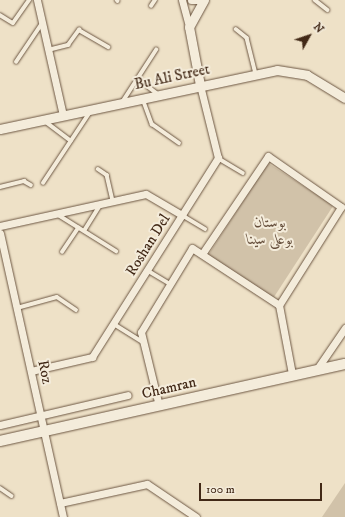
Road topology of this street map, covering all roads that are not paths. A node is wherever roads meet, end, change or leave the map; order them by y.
1 (29, 0) edge
2 (37, 0) edge
3 (155, 0) edge
4 (182, 0) edge
5 (191, 0) edge
6 (200, 0) edge
7 (204, 0) edge
8 (315, 0) edge
9 (151, 6) dead end
10 (328, 10) dead end
11 (0, 15) edge
12 (42, 23) junction
13 (189, 27) junction
14 (236, 29) dead end
15 (108, 47) dead end
16 (48, 50) junction
17 (156, 50) dead end
18 (16, 62) dead end
19 (256, 73) junction
20 (138, 79) junction
21 (200, 85) junction
22 (158, 94) junction
23 (142, 98) junction
24 (345, 98) edge
25 (122, 102) junction
26 (92, 109) junction
27 (63, 115) junction
28 (43, 120) junction
29 (0, 129) edge
30 (71, 141) junction
31 (179, 143) dead end
32 (218, 158) junction
33 (98, 169) dead end
34 (243, 173) dead end
35 (43, 183) dead end
36 (31, 185) dead end
37 (0, 187) edge
38 (113, 201) junction
39 (100, 205) junction
40 (56, 214) junction
41 (182, 215) junction
42 (0, 226) edge
43 (78, 228) junction
44 (205, 229) dead end
45 (84, 231) junction
46 (0, 233) edge
47 (116, 251) dead end
48 (62, 252) dead end
49 (202, 254) junction
50 (147, 270) junction
51 (169, 283) junction
52 (279, 305) junction
53 (17, 308) junction
54 (76, 310) dead end
55 (114, 324) junction
56 (345, 328) edge
57 (143, 342) junction
58 (345, 364) edge
59 (316, 369) junction
60 (31, 371) junction
61 (292, 374) junction
62 (128, 396) dead end
63 (159, 406) junction
64 (40, 416) junction
65 (0, 425) edge
66 (42, 431) junction
67 (0, 441) edge
68 (0, 488) edge
69 (12, 496) dead end
70 (60, 503) junction
71 (63, 517) edge
72 (196, 517) edge

1 - 11 lane
2 - 12 street
3 - 9 lane
4 - 13 street
5 - 6 street
7 - 13 street
8 - 10 lane
12 - 16 street
12 - 18 lane
13 - 21 street
14 - 19 lane
15 - 16 lane
16 - 27 street
17 - 20 lane
19 - 21 street, Bu Ali Street
19 - 24 street, Bu Ali Street
20 - 22 lane
20 - 25 lane
21 - 22 street, Bu Ali Street
21 - 32 street
22 - 23 street, Bu Ali Street
23 - 25 street, Bu Ali Street
23 - 31 lane
25 - 26 street, Bu Ali Street
26 - 27 street, Bu Ali Street
26 - 30 lane
27 - 28 street, Bu Ali Street
28 - 29 street, Bu Ali Street
28 - 30 lane
30 - 35 lane
32 - 34 lane
32 - 41 street, Roshan Del
33 - 38 lane
36 - 37 lane
38 - 39 street
38 - 41 street
39 - 40 street
39 - 45 lane
40 - 42 street
40 - 43 lane
41 - 44 lane
41 - 50 street, Roshan Del
43 - 45 lane
43 - 48 lane
45 - 47 lane
46 - 53 street, Roz
49 - 51 street
49 - 52 street
49 - 52 street
50 - 51 lane
50 - 55 street, Roshan Del
51 - 57 street
52 - 61 street
53 - 54 lane
53 - 60 street, Roz
55 - 57 lane
55 - 60 street, Roshan Del
56 - 59 street
57 - 63 street
58 - 59 main road, Chamran
59 - 61 main road, Chamran
60 - 64 street, Roz
61 - 63 main road, Chamran
62 - 64 street
63 - 66 main road, Chamran
64 - 65 street
64 - 66 street, Roz
66 - 67 main road, Chamran
66 - 70 street, Roz
68 - 69 lane
70 - 71 street, Roz
70 - 72 street

